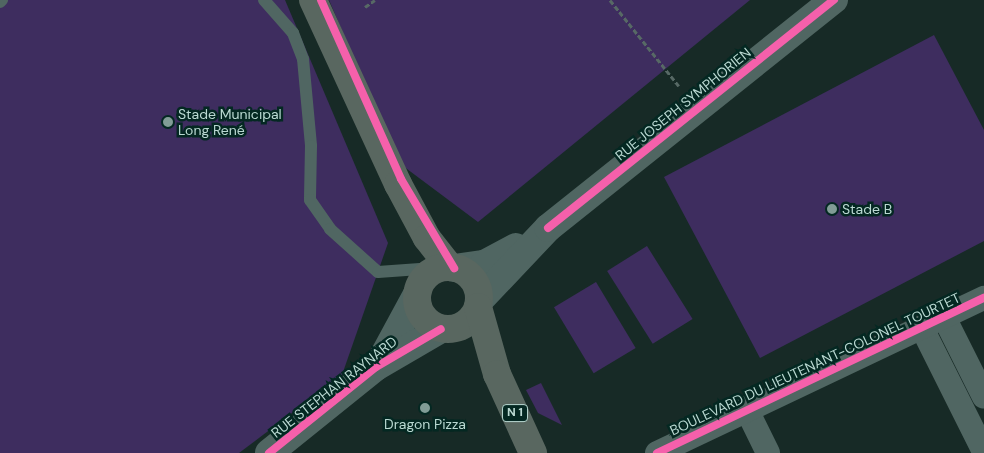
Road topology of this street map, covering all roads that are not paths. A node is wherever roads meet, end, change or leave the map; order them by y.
1 (264, 0) edge
2 (313, 0) edge
3 (834, 0) edge
4 (398, 184) junction
5 (548, 228) junction
6 (452, 268) junction
7 (419, 283) junction
8 (984, 298) edge
9 (478, 304) junction
10 (944, 317) junction
11 (922, 328) junction
12 (444, 329) junction
13 (376, 367) junction
14 (497, 374) junction
15 (984, 397) edge
16 (746, 408) junction
17 (285, 448) edge
18 (984, 452) edge
19 (533, 453) edge
20 (657, 453) edge
21 (768, 453) edge

1 - 7 lane
2 - 4 main road, N 1
3 - 5 street, RUE JOSEPH SYMPHORIEN
4 - 6 main road, N 1
4 - 7 main road, N 1
5 - 6 street, RUE JOSEPH SYMPHORIEN
5 - 9 street, RUE JOSEPH SYMPHORIEN
6 - 7 main road
6 - 9 main road, N 1
7 - 12 main road, N 1
7 - 13 street, RUE STEPHAN RAYNARD
8 - 10 street, BOULEVARD DU LIEUTENANT-COLONEL TOURTET
9 - 12 main road
9 - 14 main road, N 1
10 - 11 street, BOULEVARD DU LIEUTENANT-COLONEL TOURTET
10 - 15 street
11 - 16 street, BOULEVARD DU LIEUTENANT-COLONEL TOURTET
11 - 18 street
12 - 13 street, RUE STEPHAN RAYNARD
12 - 14 main road, N 1
13 - 17 street, RUE STEPHAN RAYNARD
14 - 19 main road, N 1
16 - 20 street, BOULEVARD DU LIEUTENANT-COLONEL TOURTET
16 - 21 street

